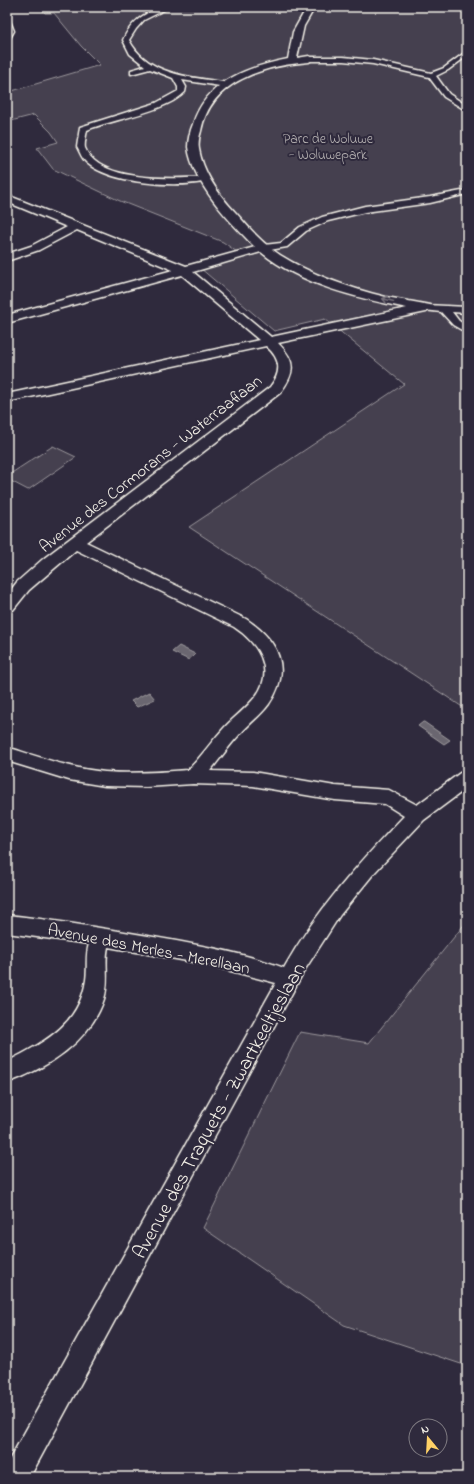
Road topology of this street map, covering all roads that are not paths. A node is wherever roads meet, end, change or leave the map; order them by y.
1 (167, 7) edge
2 (311, 7) edge
3 (7, 23) edge
4 (7, 36) edge
5 (467, 53) edge
6 (309, 59) joint
7 (292, 61) junction
8 (151, 67) junction
9 (134, 72) dead end
10 (432, 75) junction
11 (176, 76) junction
12 (226, 85) junction
13 (467, 109) edge
14 (205, 179) junction
15 (467, 192) edge
16 (7, 198) edge
17 (77, 226) junction
18 (264, 248) junction
19 (7, 258) edge
20 (184, 270) junction
21 (426, 308) junction
22 (444, 309) junction
23 (467, 310) edge
24 (7, 319) edge
25 (467, 330) edge
26 (269, 342) junction
27 (7, 398) edge
28 (75, 543) junction
29 (7, 606) edge
30 (7, 754) edge
31 (193, 777) junction
32 (467, 778) edge
33 (418, 815) junction
34 (7, 924) edge
35 (101, 937) junction
36 (289, 979) junction
37 (7, 1073) edge
38 (15, 1477) edge

1 - 8 street
2 - 7 street
3 - 4 street
5 - 10 street
6 - 7 street
6 - 10 street
7 - 12 street
8 - 9 street
8 - 11 street
10 - 13 street
11 - 12 street
11 - 14 street
12 - 14 street
14 - 18 street
15 - 18 street
16 - 17 street
17 - 19 street
17 - 20 street
18 - 20 street
21 -> 18 street
20 - 24 street
20 - 26 street
21 - 22 street
21 - 26 street
22 - 23 street
22 - 25 street
26 - 27 street
26 - 28 street, Avenue des Cormorans - Waterraaflaan
28 - 29 street, Avenue des Cormorans - Waterraaflaan
28 - 31 street
30 - 31 street
31 - 33 street
32 - 33 street, Avenue des Traquets - Zwartkeeltjeslaan
33 - 36 street, Avenue des Traquets - Zwartkeeltjeslaan
34 - 35 street, Avenue des Merles - Merellaan
35 - 36 street, Avenue des Merles - Merellaan
35 - 37 street
36 - 38 street, Avenue des Traquets - Zwartkeeltjeslaan

